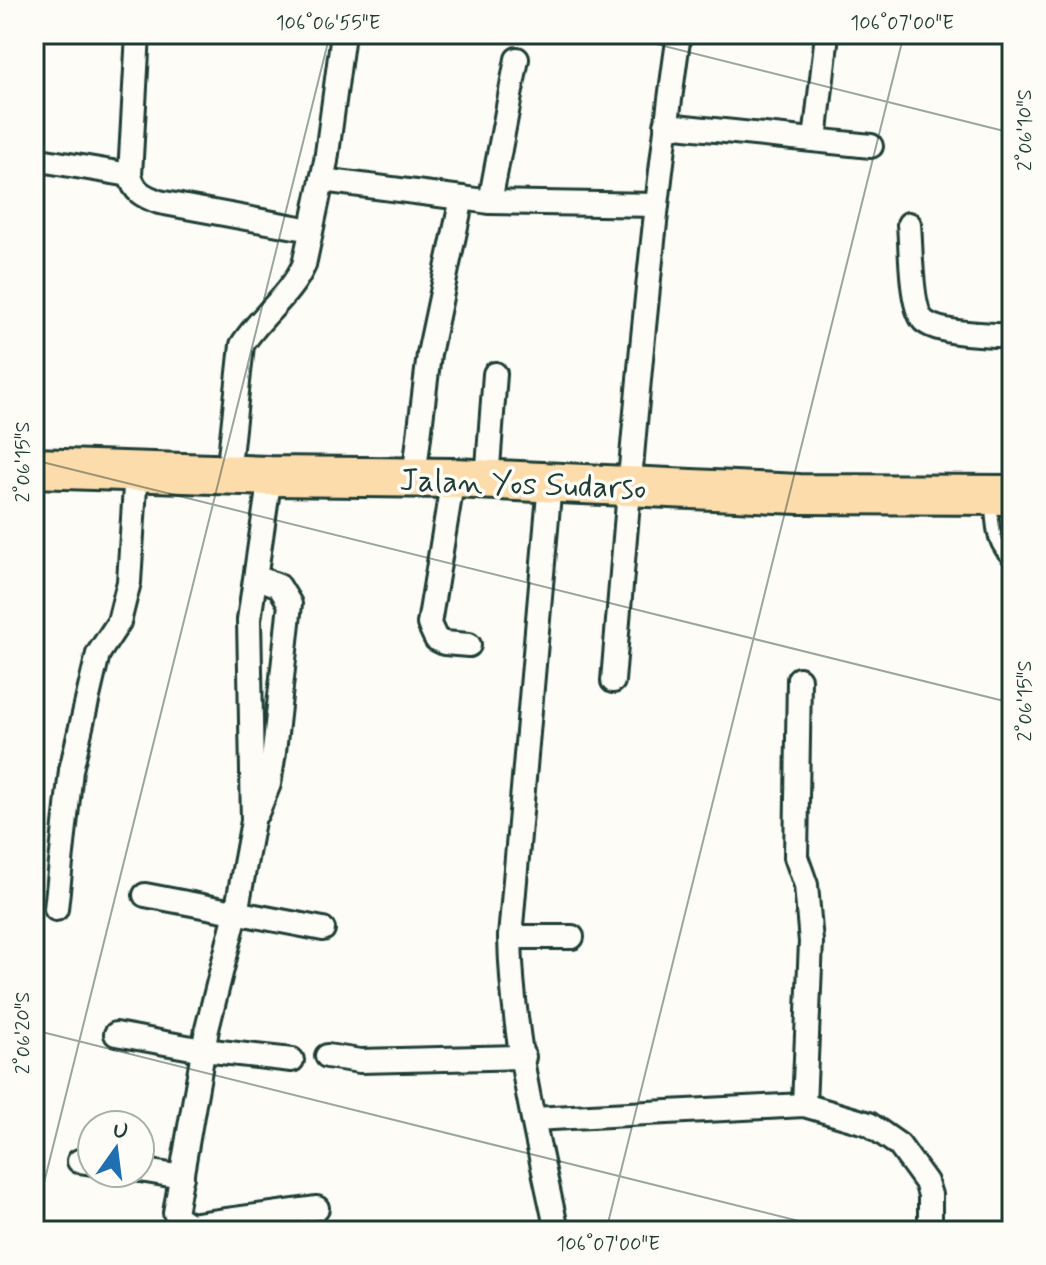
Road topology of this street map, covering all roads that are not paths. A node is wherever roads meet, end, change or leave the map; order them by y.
1 (138, 34) edge
2 (343, 34) edge
3 (679, 34) edge
4 (827, 34) edge
5 (517, 59) dead end
6 (666, 125) junction
7 (815, 140) junction
8 (871, 146) dead end
9 (34, 159) edge
10 (130, 175) junction
11 (322, 180) junction
12 (462, 198) junction
13 (490, 202) junction
14 (657, 205) junction
15 (909, 224) dead end
16 (311, 230) junction
17 (1012, 336) edge
18 (495, 374) dead end
19 (34, 468) edge
20 (136, 471) junction
21 (228, 475) junction
22 (270, 476) junction
23 (414, 478) junction
24 (470, 479) junction
25 (550, 483) junction
26 (629, 487) junction
27 (1001, 495) edge
28 (1012, 561) edge
29 (256, 577) junction
30 (469, 645) dead end
31 (799, 679) dead end
32 (613, 681) dead end
33 (253, 821) junction
34 (145, 895) dead end
35 (56, 909) dead end
36 (236, 913) junction
37 (323, 929) dead end
38 (510, 937) junction
39 (572, 937) dead end
40 (116, 1034) dead end
41 (203, 1050) junction
42 (327, 1056) dead end
43 (524, 1057) junction
44 (292, 1060) dead end
45 (804, 1105) junction
46 (533, 1119) junction
47 (156, 1173) edge
48 (182, 1177) junction
49 (317, 1208) dead end
50 (557, 1231) edge
51 (930, 1231) edge

1 - 10 street
2 - 11 street
3 - 6 street
4 - 7 street
5 - 13 street
6 - 7 street
6 - 14 street
7 - 8 street
9 - 10 street
10 - 16 street
11 - 12 street
11 - 16 street
12 - 13 street
12 - 23 street
13 - 14 street
14 - 26 street
15 - 17 street
16 - 21 street
18 - 24 street
19 - 20 highway, Jalan Yos Sudarso
20 - 21 highway, Jalan Yos Sudarso
20 - 35 street
21 - 22 highway, Jalan Yos Sudarso
22 - 23 highway, Jalan Yos Sudarso
22 - 29 street
23 - 24 highway, Jalan Yos Sudarso
24 - 25 highway, Jalan Yos Sudarso
24 - 30 street
25 - 26 highway, Jalan Yos Sudarso
25 - 38 street
26 - 27 highway, Jalan Yos Sudarso
26 - 32 street
27 - 28 lane
29 - 33 street
29 - 33 street
31 - 45 street
33 - 36 street
34 - 36 street
36 - 37 street
36 - 41 street
38 - 39 street
38 - 43 street
40 - 41 street
41 - 44 street
41 - 48 street
42 - 43 street
43 - 46 street
45 - 46 street
45 - 51 street
46 - 50 street
47 - 48 street
48 - 49 street

